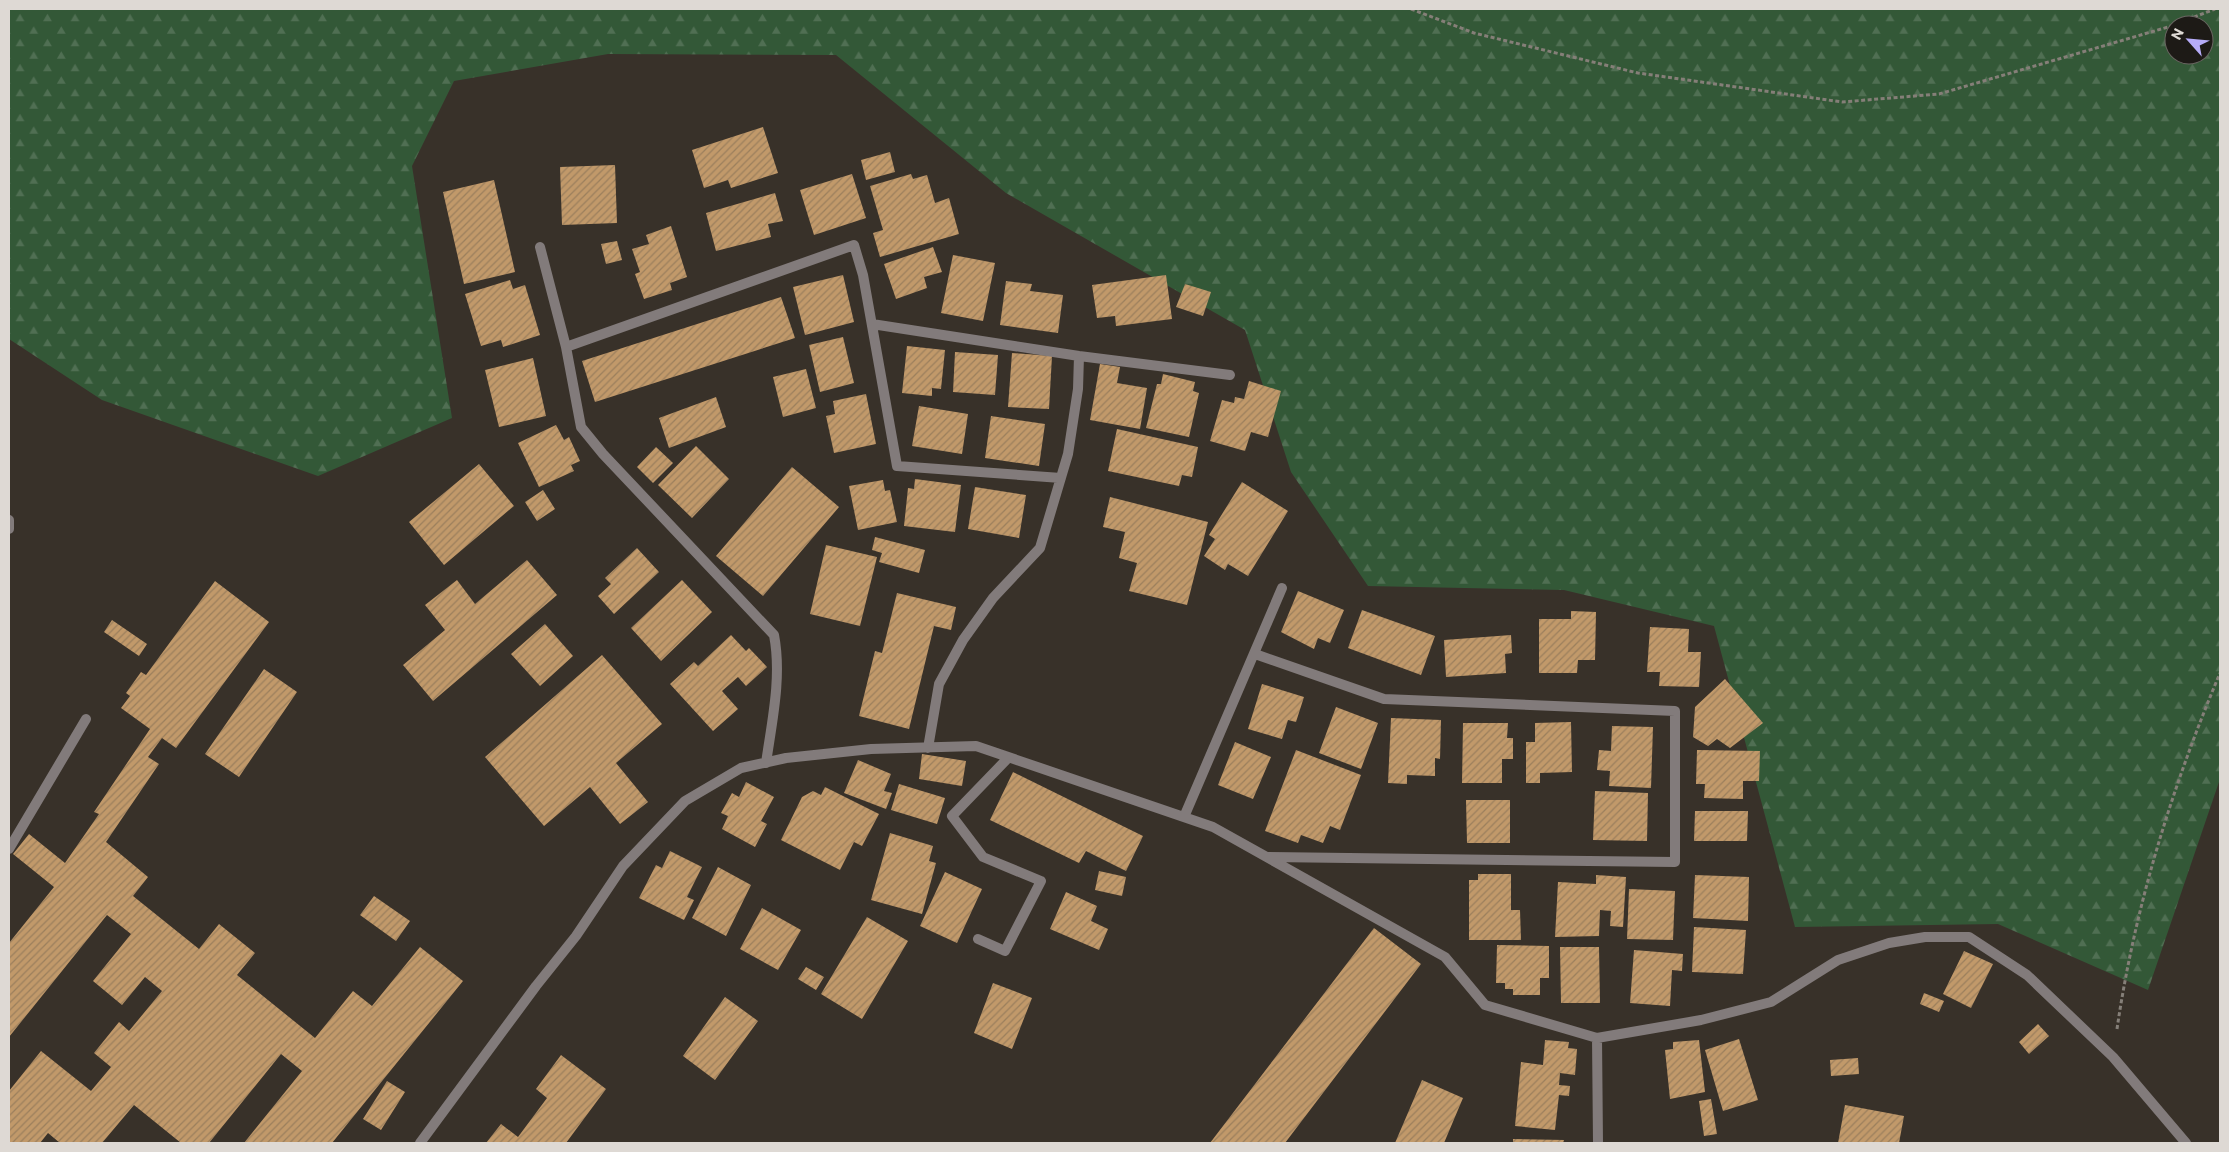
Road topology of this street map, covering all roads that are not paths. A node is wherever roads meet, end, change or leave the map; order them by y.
1 (540, 247) dead end
2 (872, 324) junction
3 (566, 347) junction
4 (1079, 356) junction
5 (1230, 374) dead end
6 (1061, 478) junction
7 (9, 520) edge
8 (9, 529) edge
9 (1282, 588) dead end
10 (1255, 654) junction
11 (86, 720) dead end
12 (928, 748) junction
13 (1008, 758) junction
14 (766, 763) junction
15 (1184, 817) junction
16 (9, 849) edge
17 (1267, 858) junction
18 (978, 939) dead end
19 (1597, 1038) junction
20 (420, 1143) edge
21 (1598, 1143) edge
22 (2186, 1143) edge

1 - 3 street
2 - 3 street
2 - 4 street
2 - 6 street
3 - 14 street
4 - 5 street
4 - 6 street
6 - 12 street
7 - 8 street
9 - 10 street
10 - 15 street
10 - 17 street
11 - 16 street
12 - 13 street
12 - 14 street
13 - 15 street
13 - 18 street
14 - 20 street
15 - 17 street
17 - 19 street
19 - 21 street
19 - 22 street

